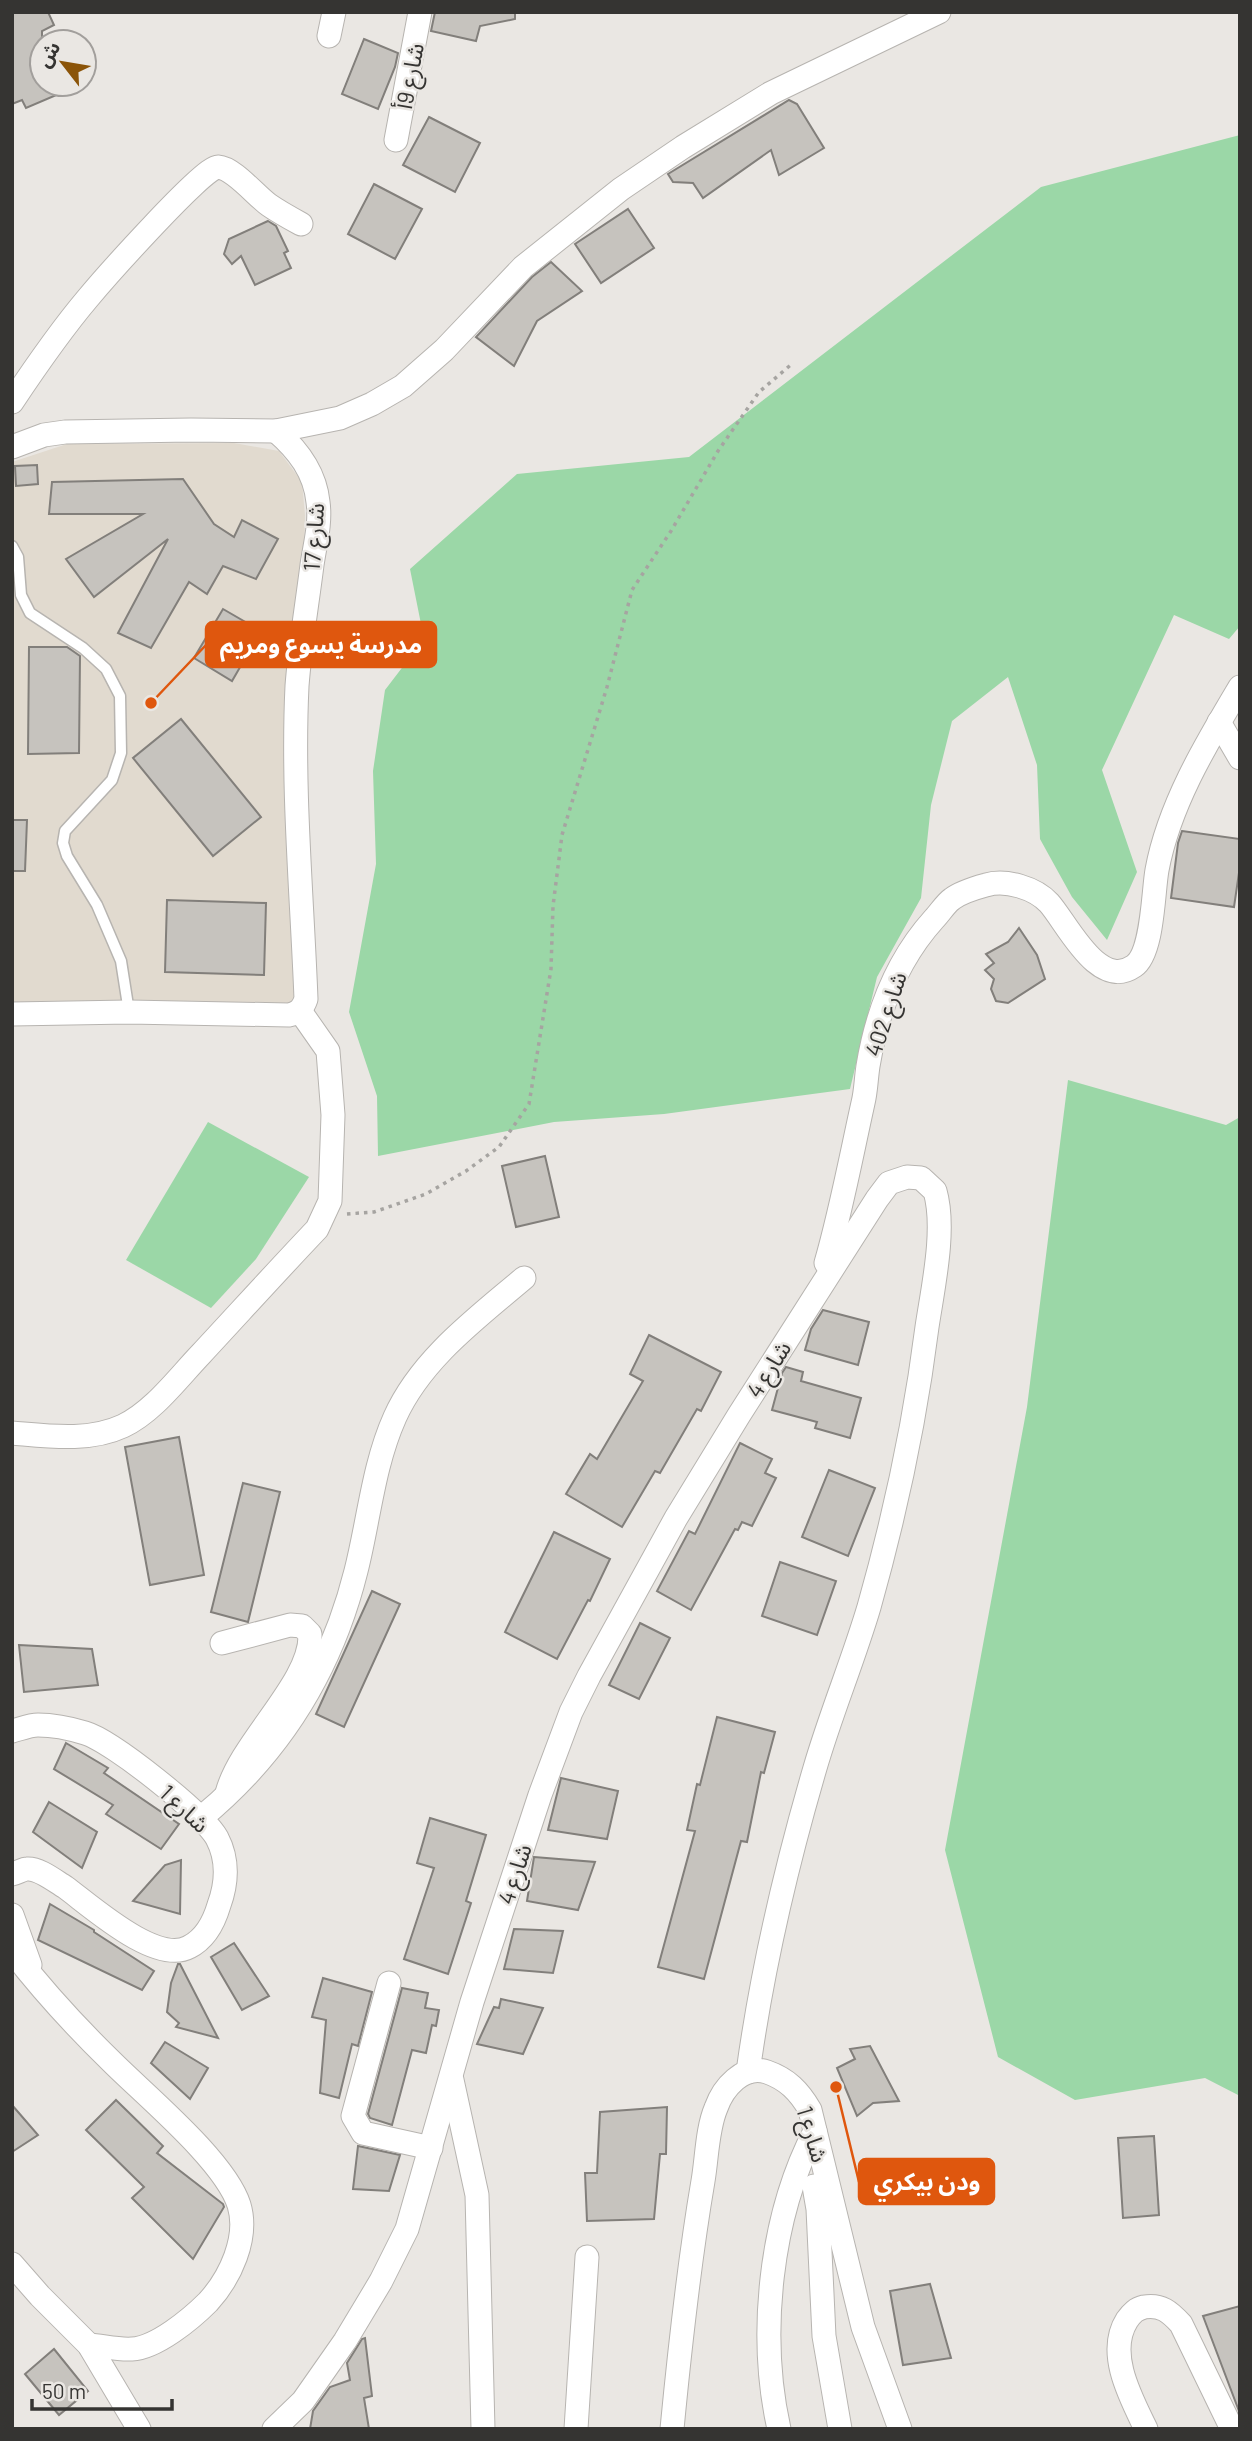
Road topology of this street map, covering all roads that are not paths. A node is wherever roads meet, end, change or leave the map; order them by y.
1 (334, 12) edge
2 (420, 12) edge
3 (939, 12) edge
4 (329, 36) dead end
5 (396, 140) dead end
6 (301, 224) dead end
7 (12, 402) edge
8 (276, 431) junction
9 (12, 447) edge
10 (12, 547) edge
11 (1240, 687) edge
12 (1219, 722) junction
13 (1240, 758) edge
14 (300, 1011) junction
15 (129, 1012) junction
16 (12, 1014) edge
17 (524, 1278) dead end
18 (819, 1289) junction
19 (12, 1433) edge
20 (222, 1643) dead end
21 (12, 1731) edge
22 (226, 1797) junction
23 (201, 1818) junction
24 (12, 1874) edge
25 (12, 1915) edge
26 (12, 1951) edge
27 (388, 1983) dead end
28 (38, 1984) junction
29 (748, 2072) junction
30 (451, 2077) junction
31 (810, 2140) junction
32 (431, 2148) junction
33 (587, 2257) dead end
34 (12, 2264) edge
35 (89, 2345) junction
36 (139, 2429) edge
37 (274, 2429) edge
38 (483, 2429) edge
39 (576, 2429) edge
40 (672, 2429) edge
41 (779, 2429) edge
42 (840, 2429) edge
43 (900, 2429) edge
44 (1146, 2429) edge
45 (1232, 2429) edge

1 - 4 street
2 - 5 street, شارع 9أ
3 - 8 street
6 - 7 street
8 - 9 street
8 - 14 street, شارع 17
10 - 15 lane
11 - 12 street, شارع 402
12 - 13 street
12 - 18 street, شارع 402
14 - 15 street
14 - 19 street
15 - 16 street
17 - 22 street
18 - 29 street, شارع 4
18 - 30 street, شارع 4
20 - 22 street
21 - 23 street, شارع 1
22 - 23 street
23 - 24 street, شارع 1
25 - 28 street
26 - 28 street
27 - 32 street
28 - 35 street
29 - 31 street, شارع 1
29 - 40 street
30 - 32 street, شارع 4
30 - 38 street
31 - 41 street
31 - 42 street
31 - 43 street, شارع 1
32 - 37 street, شارع 4
33 - 39 street
34 - 35 street
35 - 36 street
44 - 45 street

